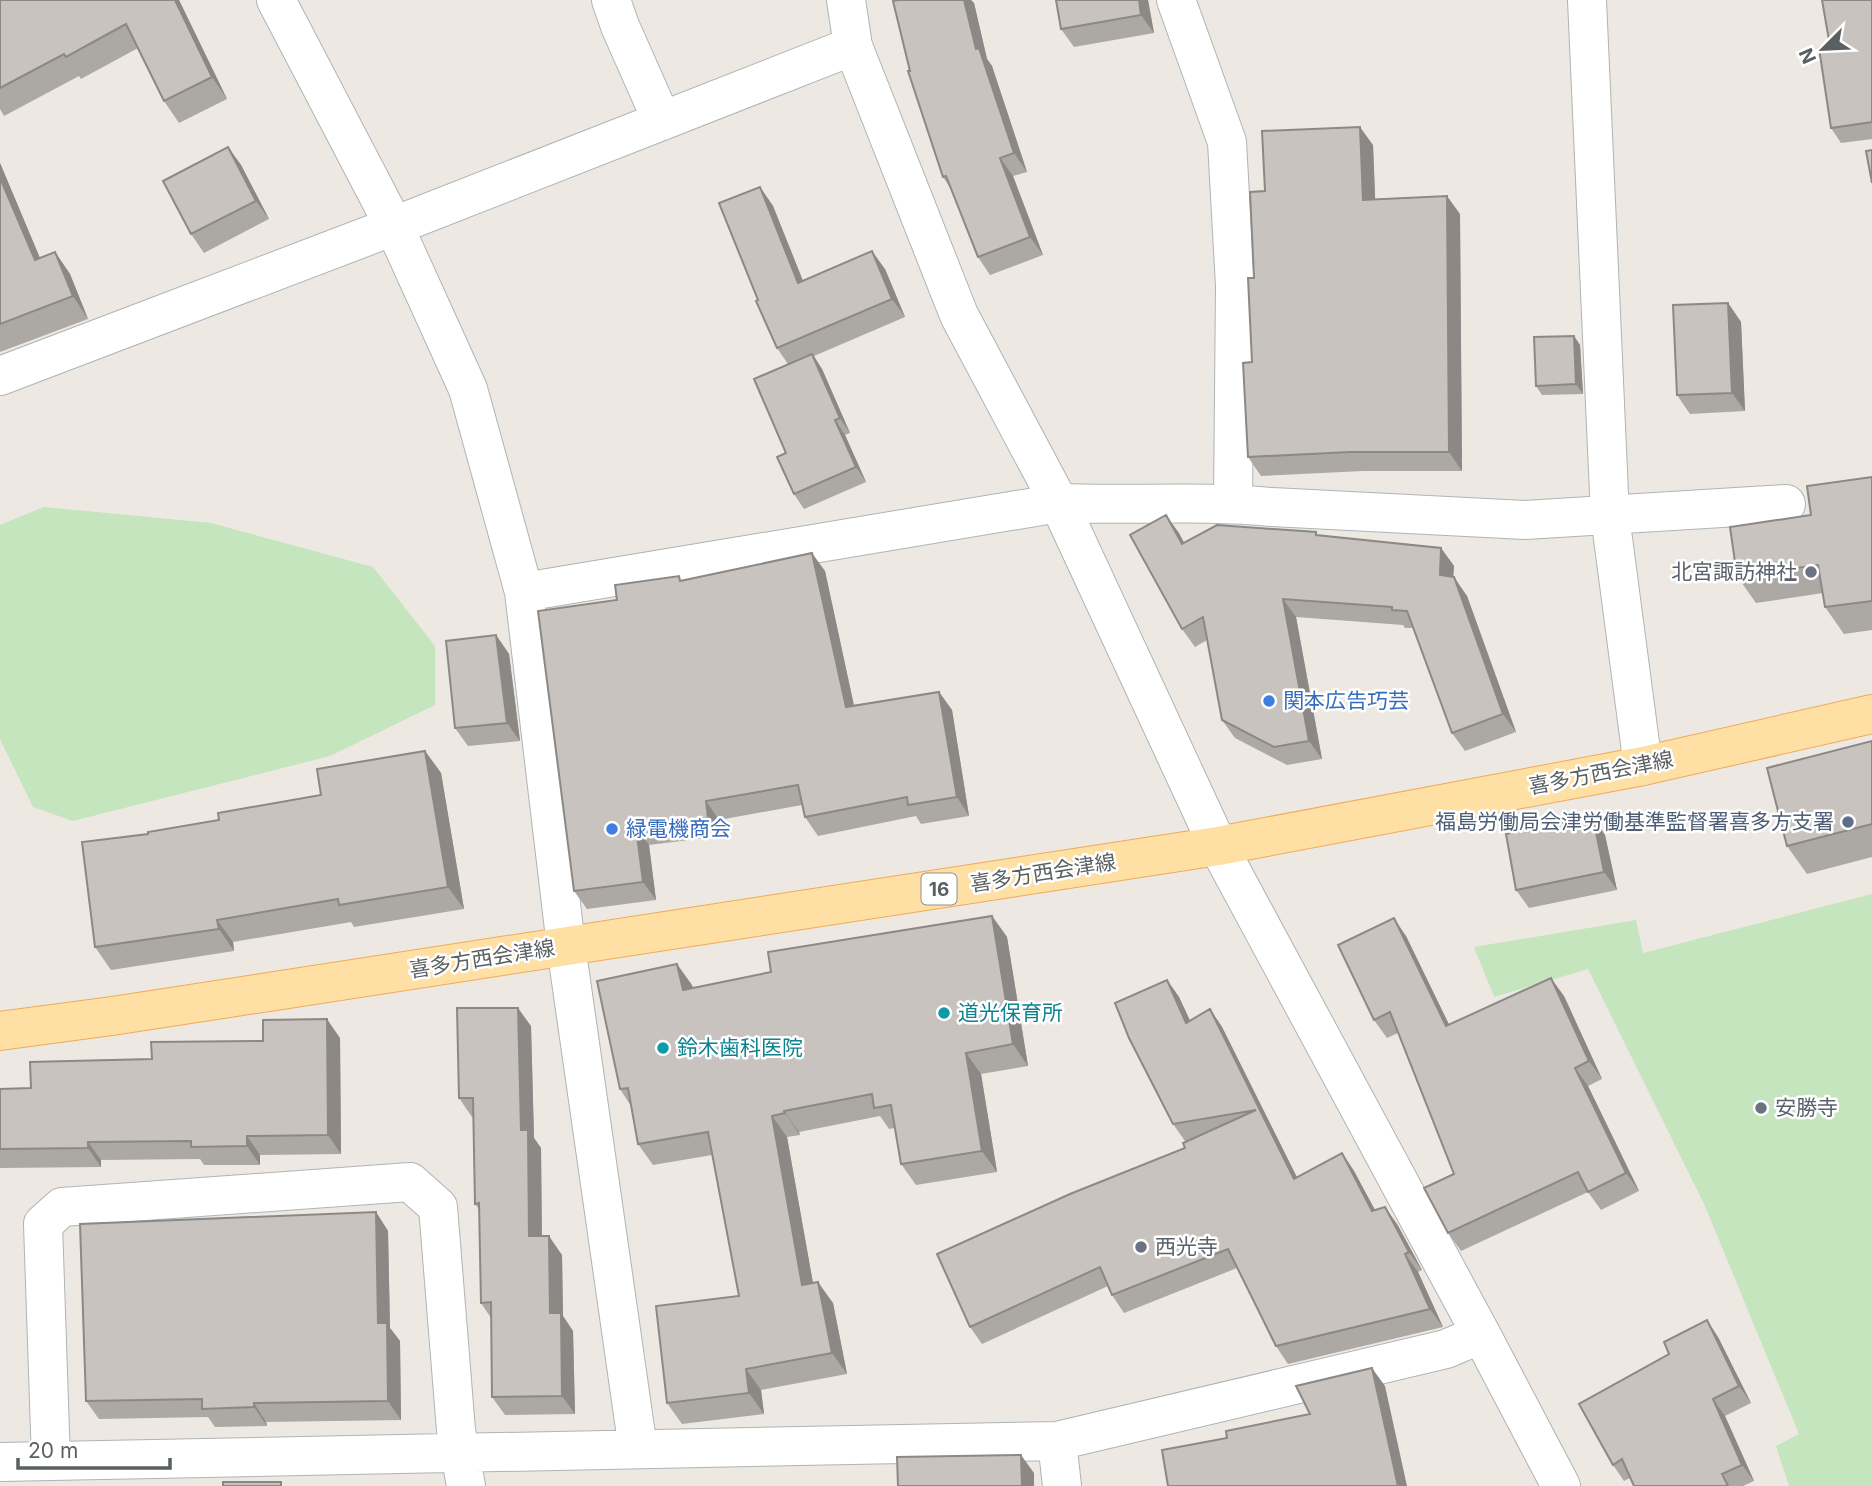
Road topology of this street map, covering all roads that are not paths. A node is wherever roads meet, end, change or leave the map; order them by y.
1 (276, 0) edge
2 (611, 0) edge
3 (846, 0) edge
4 (1176, 0) edge
5 (1587, 0) edge
6 (853, 46) junction
7 (662, 121) junction
8 (394, 226) junction
9 (0, 376) edge
10 (1059, 503) junction
11 (1233, 503) junction
12 (1786, 504) dead end
13 (1610, 516) junction
14 (524, 592) junction
15 (1872, 714) edge
16 (1643, 766) junction
17 (1218, 846) junction
18 (566, 946) junction
19 (0, 1031) edge
20 (1481, 1334) junction
21 (1057, 1441) junction
22 (638, 1449) junction
23 (51, 1461) junction
24 (0, 1462) edge
25 (463, 1470) edge
26 (1062, 1486) edge
27 (1561, 1486) edge

1 - 8 street
2 - 7 street
3 - 6 street
4 - 11 street
5 - 13 street
6 - 7 street
6 - 10 street
7 - 8 street
8 - 9 street
8 - 14 street
10 - 11 street
10 - 14 street
10 - 17 street
11 - 13 street
12 - 13 street
13 - 16 street
14 - 18 street
15 - 16 main road, 喜多方西会津線 / 16
16 - 17 main road, 喜多方西会津線 / 16
17 - 18 main road, 喜多方西会津線 / 16
17 - 20 street
18 - 19 main road, 喜多方西会津線 / 16
18 - 22 street
20 - 21 street
20 - 27 street
21 - 22 street
21 - 26 street
22 - 25 street
23 - 24 street
23 - 25 street
23 - 25 street

